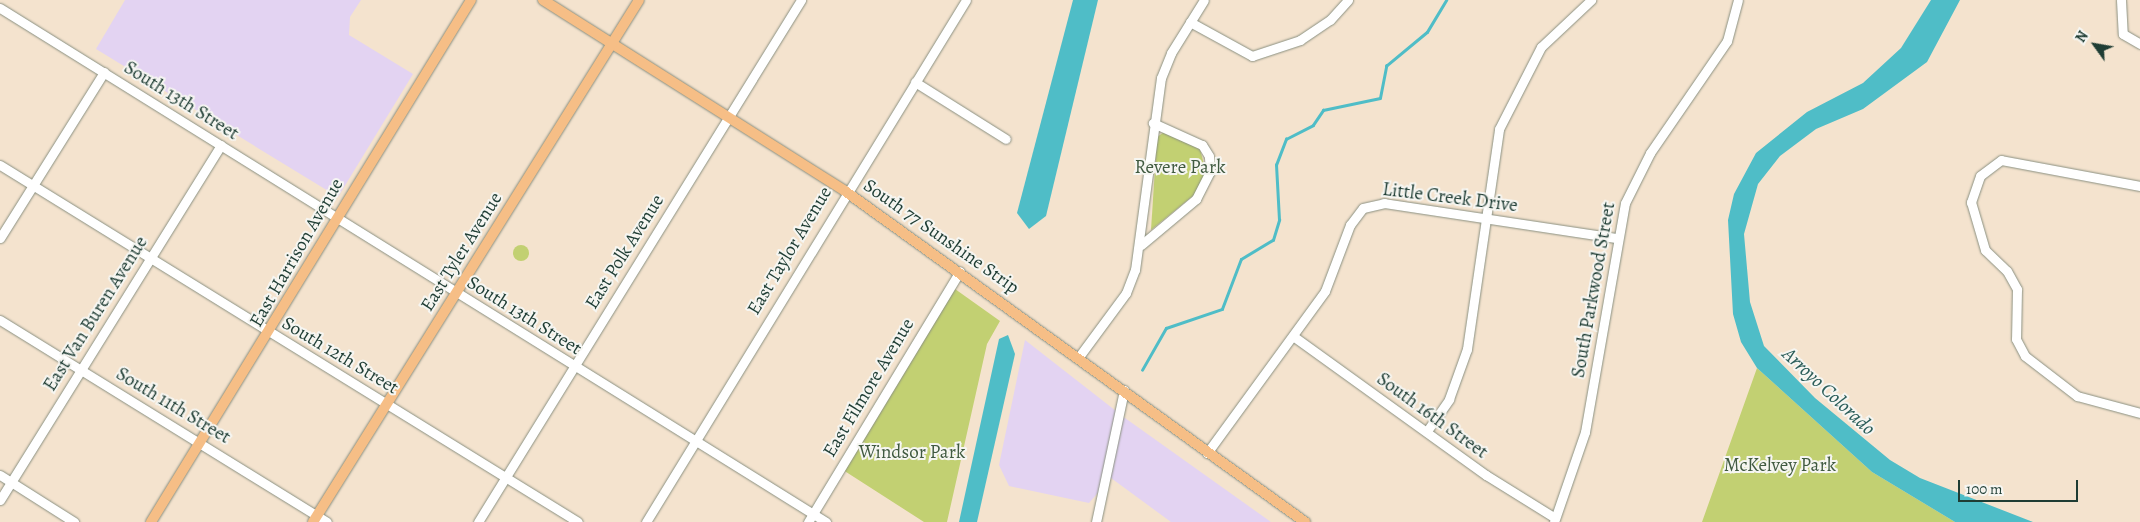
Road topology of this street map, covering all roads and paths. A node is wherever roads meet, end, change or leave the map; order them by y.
1 (471, 0) edge
2 (543, 0) edge
3 (639, 0) edge
4 (801, 0) edge
5 (966, 0) edge
6 (1204, 0) edge
7 (1348, 0) edge
8 (1591, 0) edge
9 (1738, 0) edge
10 (2121, 0) edge
11 (0, 8) edge
12 (1190, 22) junction
13 (612, 43) junction
14 (2140, 44) edge
15 (104, 72) junction
16 (915, 82) junction
17 (728, 115) junction
18 (1153, 123) junction
19 (1006, 139) dead end
20 (221, 145) junction
21 (0, 165) edge
22 (34, 186) junction
23 (2140, 186) edge
24 (845, 191) junction
25 (338, 216) junction
26 (1486, 218) junction
27 (0, 238) edge
28 (1616, 238) junction
29 (1141, 245) junction
30 (150, 258) junction
31 (960, 271) junction
32 (456, 293) junction
33 (0, 320) edge
34 (270, 333) junction
35 (1293, 336) junction
36 (1078, 358) junction
37 (574, 365) junction
38 (80, 370) junction
39 (1124, 390) junction
40 (388, 403) junction
41 (2140, 413) edge
42 (1428, 431) junction
43 (696, 441) junction
44 (202, 442) junction
45 (1207, 453) junction
46 (0, 475) edge
47 (505, 477) junction
48 (11, 482) junction
49 (0, 500) edge
50 (811, 518) edge
51 (315, 519) edge
52 (1555, 520) edge
53 (74, 522) edge
54 (151, 522) edge
55 (328, 522) edge
56 (478, 522) edge
57 (578, 522) edge
58 (646, 522) edge
59 (826, 522) edge
60 (1096, 522) edge
61 (1304, 522) edge

1 - 25 main road, East Harrison Avenue
2 - 13 main road, South 77 Sunshine Strip
3 - 13 main road, East Tyler Avenue
4 - 17 street, East Polk Avenue
5 - 16 street, East Taylor Avenue
6 - 12 street
7 - 12 street
8 - 26 street
9 - 28 street, South Parkwood Street
10 - 14 street
11 - 15 street, South 13th Street
12 - 18 street
13 - 17 main road, South 77 Sunshine Strip
13 - 32 main road, East Tyler Avenue
15 - 20 street, South 13th Street
15 - 22 street
16 - 19 street
16 - 24 street, East Taylor Avenue
17 - 24 main road, South 77 Sunshine Strip
17 - 37 street, East Polk Avenue
18 - 29 street
18 - 29 street
20 - 25 street, South 13th Street
20 - 30 street, East Van Buren Avenue
21 - 22 street, South 12th Street
22 - 27 street
22 - 30 street, South 12th Street
23 - 41 street
24 - 31 main road, South 77 Sunshine Strip
24 - 43 street, East Taylor Avenue
25 - 32 street, South 13th Street
25 - 34 main road, East Harrison Avenue
26 - 28 street, Little Creek Drive
26 - 35 street, Little Creek Drive
26 - 42 street
28 - 52 street, South Parkwood Street
29 - 36 street
30 - 34 street, South 12th Street
30 - 38 street, East Van Buren Avenue
31 - 36 main road, South 77 Sunshine Strip
31 - 50 street, East Filmore Avenue
32 - 37 street, South 13th Street
32 - 40 main road, East Tyler Avenue
33 - 38 street, South 11th Street
34 - 40 street, South 12th Street
34 - 44 main road, East Harrison Avenue
35 - 42 street, South 16th Street
35 - 45 street, Little Creek Drive
36 - 39 main road, South 77 Sunshine Strip
37 - 43 street, South 13th Street
37 - 47 street, East Polk Avenue
38 - 44 street, South 11th Street
38 - 48 street, East Van Buren Avenue
39 - 45 main road, South 77 Sunshine Strip
39 - 60 street
40 - 47 street, South 12th Street
40 - 51 main road, East Tyler Avenue
42 - 52 street, South 16th Street
43 - 50 street, South 13th Street
43 - 58 street, East Taylor Avenue
44 - 51 street, South 11th Street
44 - 54 main road, East Harrison Avenue
45 - 61 main road, South 77 Sunshine Strip
46 - 48 street
47 - 56 street, East Polk Avenue
47 - 57 street, South 12th Street
48 - 49 street, East Van Buren Avenue
48 - 53 street
50 - 59 street, South 13th Street
51 - 55 street, South 11th Street

